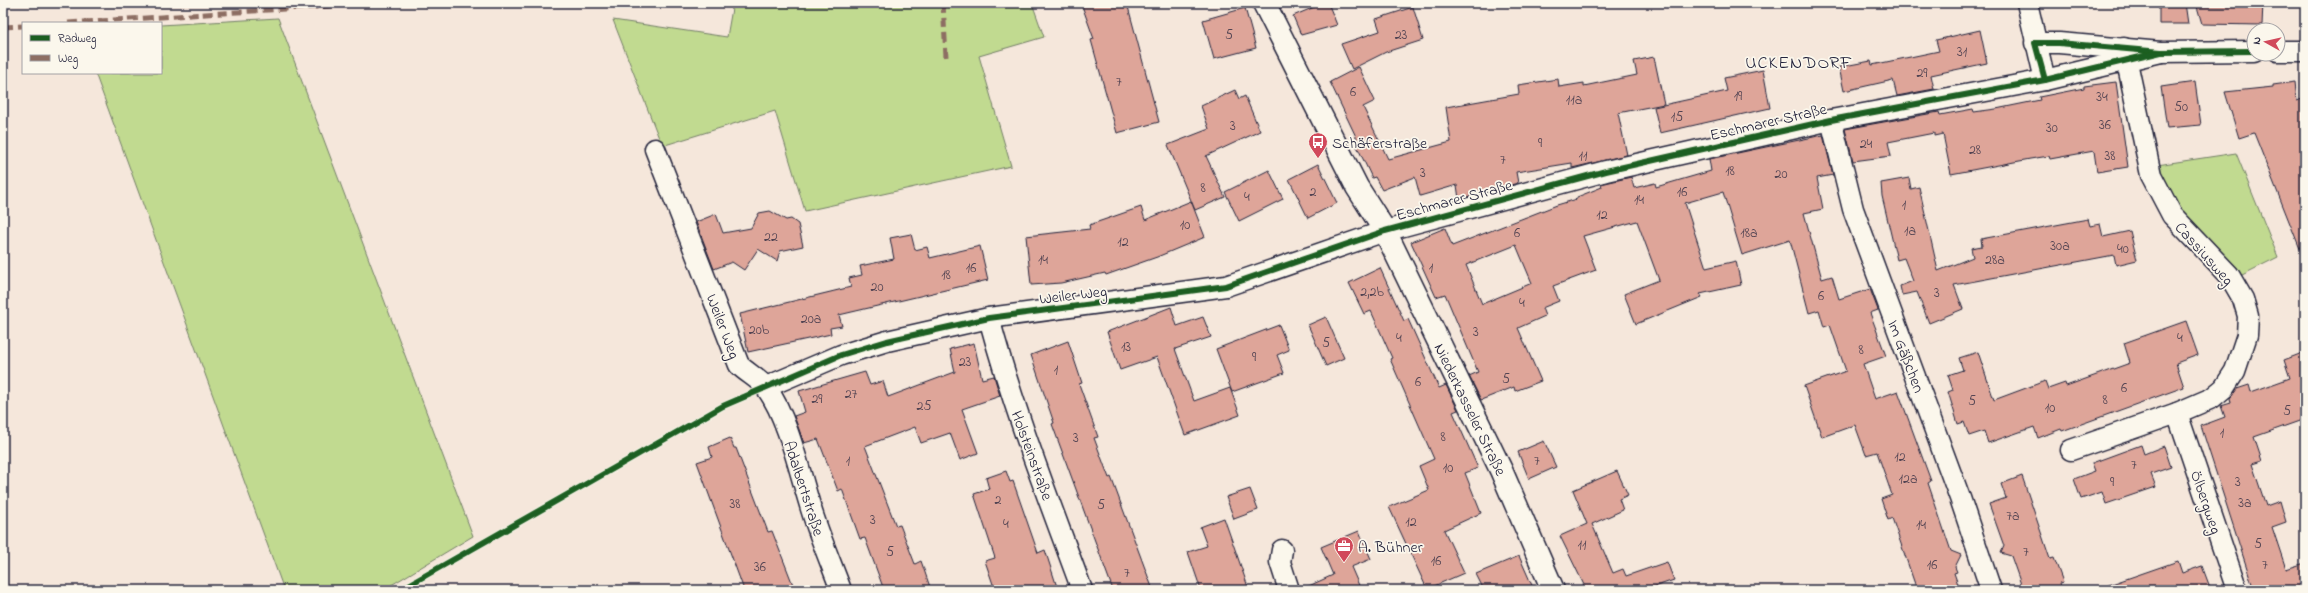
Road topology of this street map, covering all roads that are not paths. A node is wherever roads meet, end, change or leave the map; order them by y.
1 (1264, 3) edge
2 (2027, 3) edge
3 (2035, 43) junction
4 (2246, 51) edge
5 (2286, 51) edge
6 (2305, 51) edge
7 (2125, 54) junction
8 (2045, 80) junction
9 (1831, 120) junction
10 (655, 149) dead end
11 (1385, 231) junction
12 (989, 318) junction
13 (766, 387) junction
14 (2177, 413) junction
15 (2071, 450) dead end
16 (1282, 550) dead end
17 (840, 590) edge
18 (1082, 590) edge
19 (1289, 590) edge
20 (1553, 590) edge
21 (1991, 590) edge
22 (2237, 590) edge

1 - 11 street
2 - 3 street
3 - 7 street, Eschmarer Straße
3 - 8 street
4 - 7 street, Eschmarer Straße
5 - 6 street
7 - 8 street, Eschmarer Straße
7 - 14 street, Cassiusweg
8 - 9 street, Eschmarer Straße
9 - 11 street, Eschmarer Straße
9 - 21 street, Im Gäßchen
10 - 13 street, Weiler Weg
11 - 12 street, Weiler Weg
11 - 20 street, Niederkasseler Straße
12 - 13 street, Weiler Weg
12 - 18 street, Holsteinstraße
13 - 17 street, Adalbertstraße
14 - 15 street, Cassiusweg
14 - 22 street, Ölbergweg
16 - 19 street

